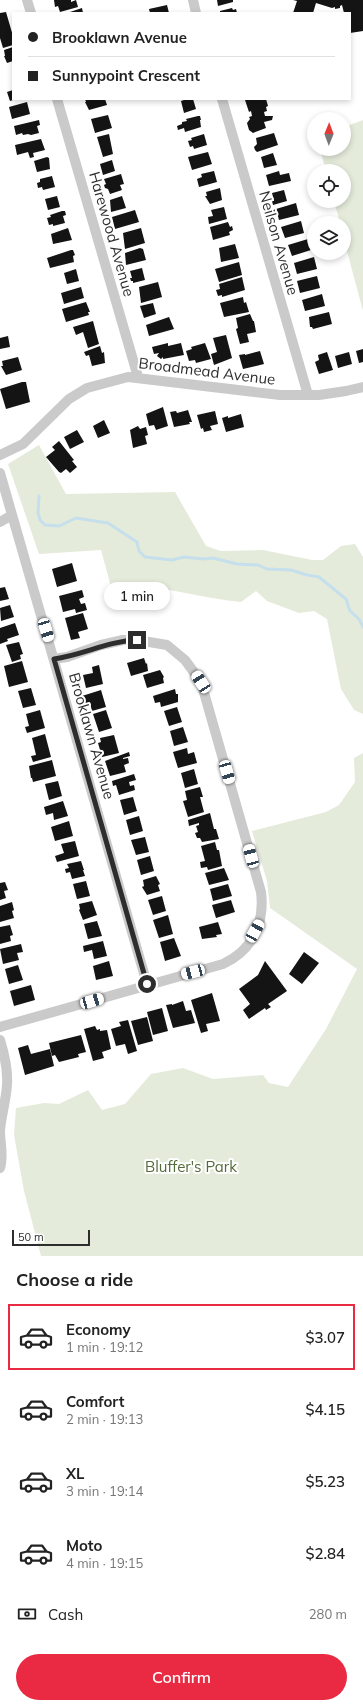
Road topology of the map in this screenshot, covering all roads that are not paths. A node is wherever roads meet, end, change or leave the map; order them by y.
1 (28, 0) edge
2 (193, 0) edge
3 (31, 12) edge
4 (196, 12) edge
5 (57, 100) edge
6 (222, 100) edge
7 (138, 377) junction
8 (363, 387) edge
9 (308, 395) junction
10 (0, 455) edge
11 (0, 474) edge
12 (12, 515) junction
13 (0, 522) edge
14 (54, 659) junction
15 (147, 984) junction
16 (0, 1027) edge
17 (0, 1040) edge
18 (0, 1168) edge

1 - 3 street
2 - 4 street
5 - 7 street, Harewood Avenue
6 - 9 street, Neilson Avenue
7 - 9 street, Broadmead Avenue
7 - 10 street, Broadmead Avenue
8 - 9 street, Broadmead Avenue
11 - 12 street, Brooklawn Avenue
12 - 13 street
12 - 14 street, Brooklawn Avenue
14 - 15 street, Brooklawn Avenue
14 - 15 street
15 - 16 street
17 - 18 street

